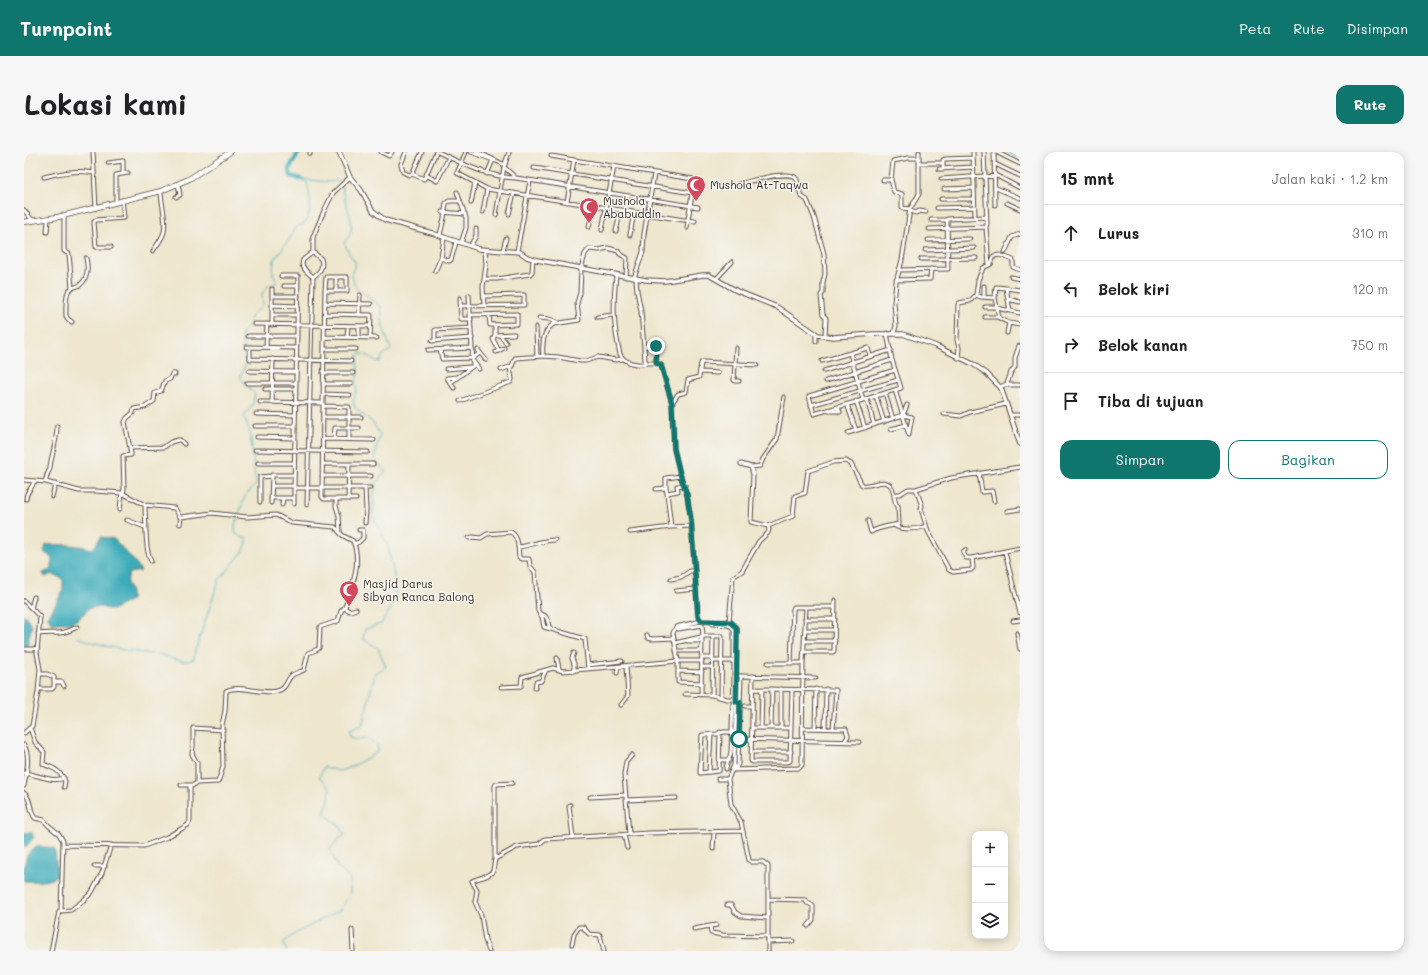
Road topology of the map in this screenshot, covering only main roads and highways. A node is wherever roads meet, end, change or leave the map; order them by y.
1 (230, 152) edge
2 (24, 222) edge

1 - 2 main road

